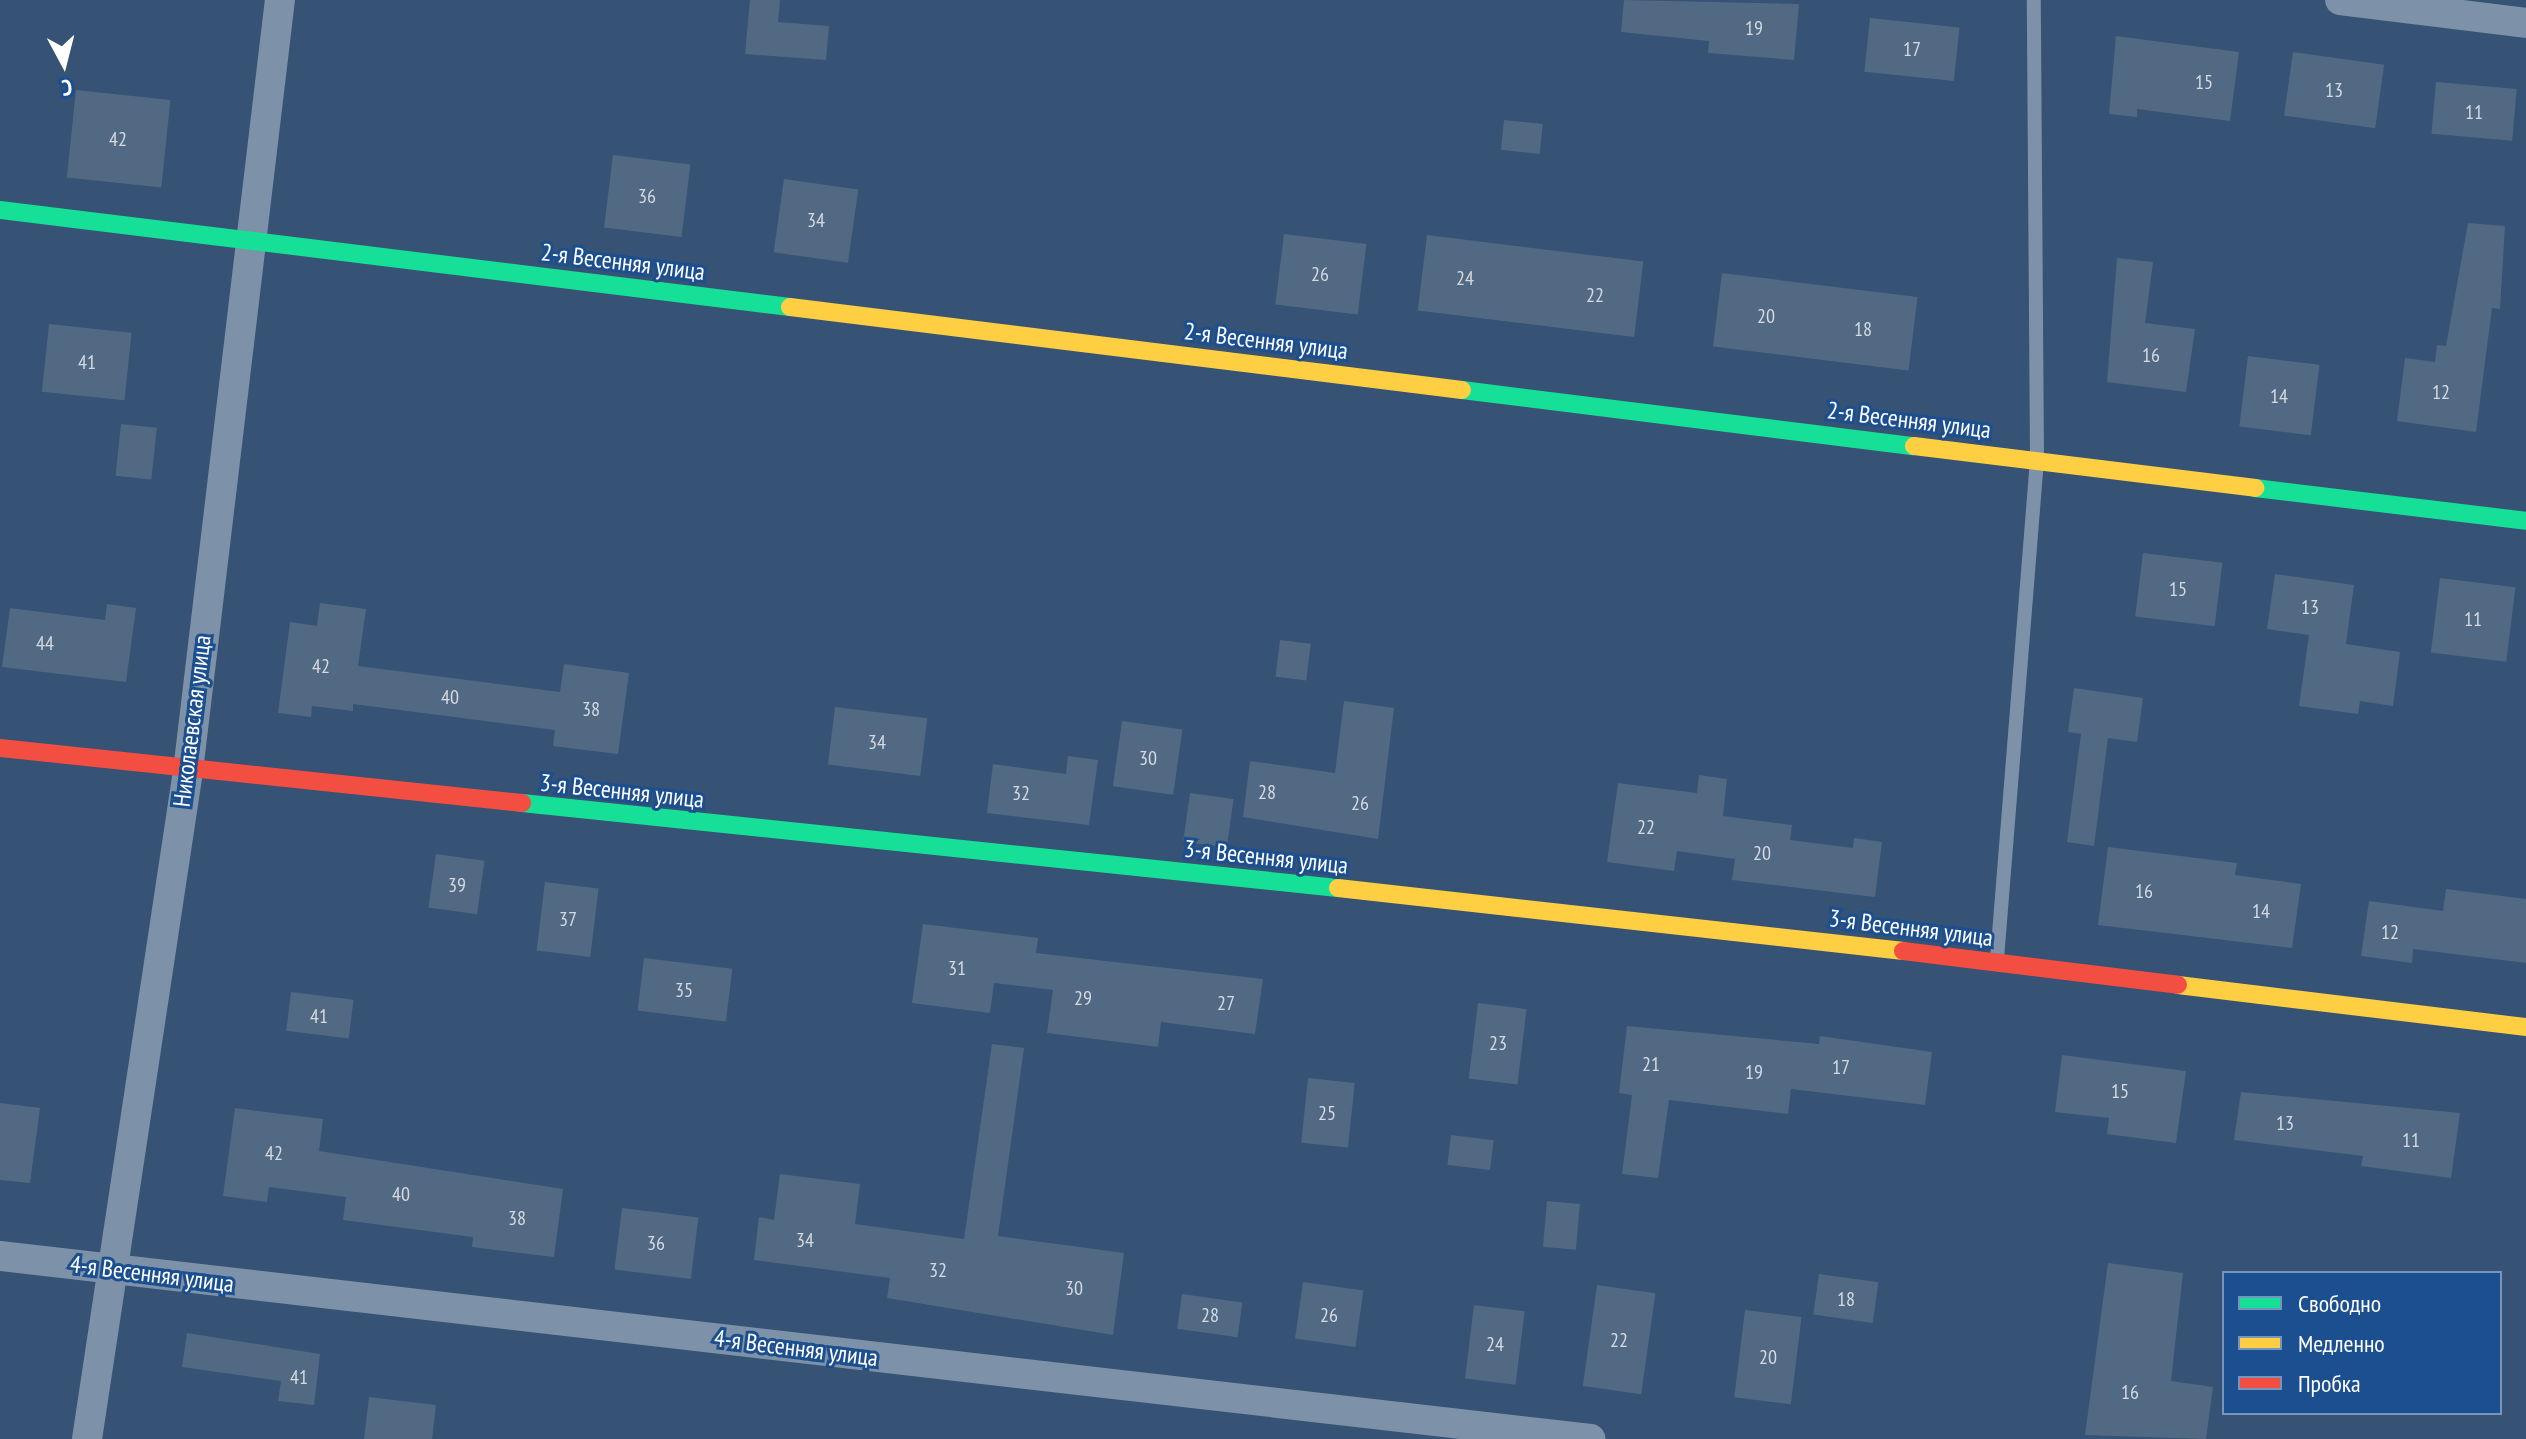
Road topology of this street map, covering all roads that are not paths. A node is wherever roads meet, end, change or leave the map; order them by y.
1 (280, 0) edge
2 (2034, 0) edge
3 (2340, 0) edge
4 (2526, 23) edge
5 (0, 210) edge
6 (248, 240) junction
7 (2037, 460) junction
8 (2526, 521) edge
9 (0, 748) edge
10 (188, 771) junction
11 (1997, 963) junction
12 (2526, 1027) edge
13 (0, 1256) edge
14 (112, 1269) junction
15 (87, 1439) edge
16 (1591, 1439) edge

1 - 6 street, Николаевская улица
2 - 7 lane
3 - 4 street
5 - 6 street, 2-я Весенняя улица
6 - 7 street, 2-я Весенняя улица
6 - 10 street, Николаевская улица
7 - 8 street, 2-я Весенняя улица
7 - 11 lane
9 - 10 street, 3-я Весенняя улица
10 - 11 street, 3-я Весенняя улица
10 - 14 street, Николаевская улица
11 - 12 street, 3-я Весенняя улица
13 - 14 street, 4-я Весенняя улица
14 - 15 street, Николаевская улица
14 - 16 street, 4-я Весенняя улица

